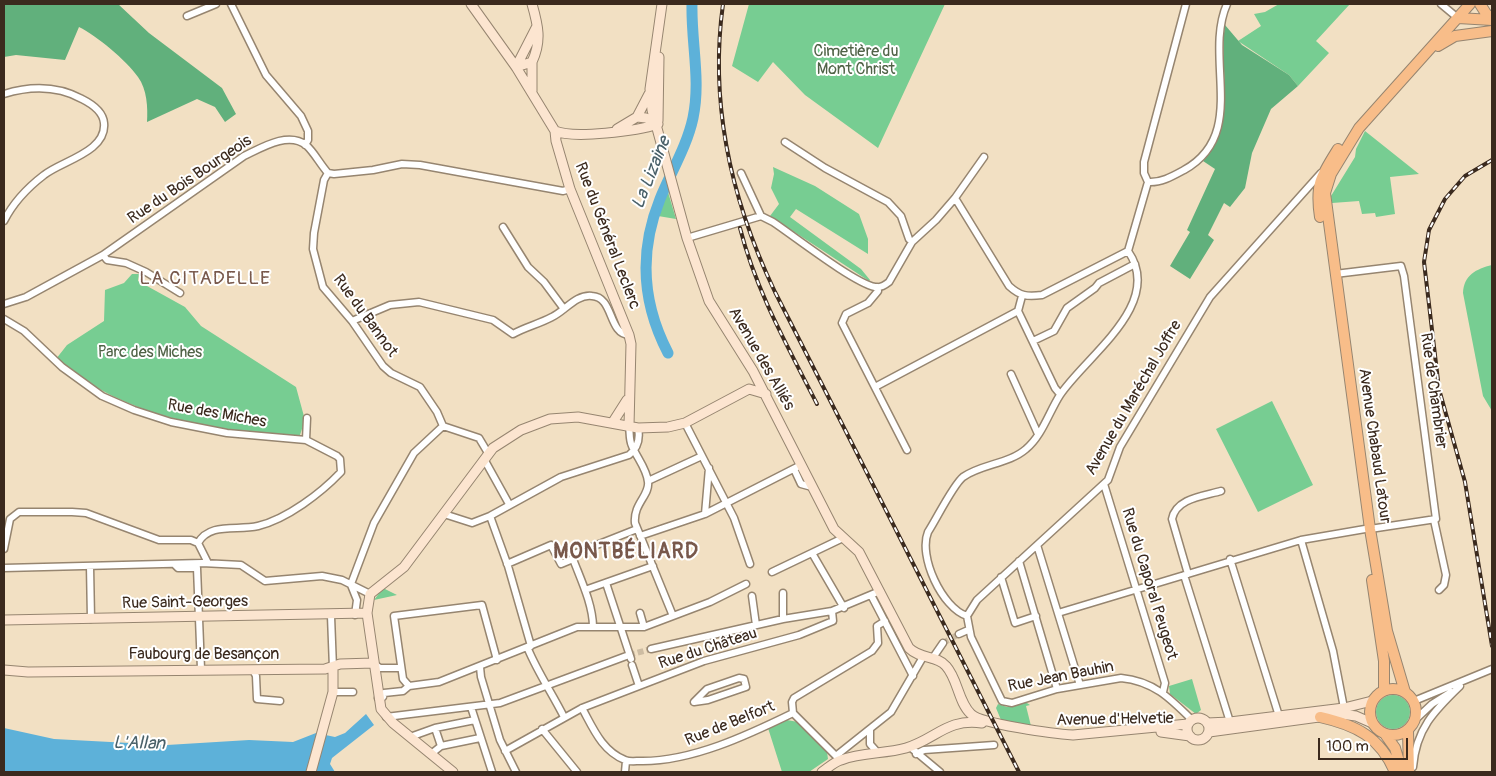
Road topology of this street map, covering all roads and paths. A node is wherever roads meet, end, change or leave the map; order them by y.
1 (216, 4) edge
2 (231, 4) edge
3 (471, 4) edge
4 (532, 4) edge
5 (662, 4) edge
6 (1186, 4) edge
7 (1227, 4) edge
8 (1441, 4) edge
9 (1461, 4) edge
10 (1470, 4) edge
11 (1480, 4) edge
12 (187, 16) dead end
13 (1455, 16) junction
14 (1492, 19) edge
15 (537, 25) junction
16 (1492, 31) edge
17 (1472, 33) junction
18 (658, 37) junction
19 (524, 51) junction
20 (506, 52) junction
21 (532, 62) junction
22 (516, 67) junction
23 (650, 89) junction
24 (532, 91) junction
25 (4, 94) edge
26 (1378, 106) junction
27 (637, 116) junction
28 (658, 124) junction
29 (641, 129) junction
30 (555, 131) junction
31 (615, 131) junction
32 (660, 140) junction
33 (785, 142) dead end
34 (305, 145) junction
35 (984, 157) dead end
36 (328, 173) junction
37 (741, 173) dead end
38 (1320, 179) junction
39 (1148, 182) junction
40 (570, 189) junction
41 (1305, 194) junction
42 (955, 198) junction
43 (1321, 202) junction
44 (1289, 208) junction
45 (761, 216) junction
46 (4, 221) edge
47 (503, 227) dead end
48 (1329, 234) junction
49 (687, 238) junction
50 (912, 242) junction
51 (1128, 251) junction
52 (103, 255) junction
53 (1135, 264) junction
54 (1335, 274) junction
55 (877, 288) junction
56 (180, 293) dead end
57 (1022, 296) junction
58 (4, 304) edge
59 (564, 309) junction
60 (1018, 311) junction
61 (4, 319) edge
62 (352, 321) junction
63 (629, 335) junction
64 (1033, 341) junction
65 (753, 371) junction
66 (1011, 374) dead end
67 (875, 388) junction
68 (750, 389) junction
69 (766, 394) junction
70 (1060, 394) junction
71 (628, 397) junction
72 (307, 418) dead end
73 (613, 422) junction
74 (685, 423) junction
75 (443, 426) junction
76 (633, 427) junction
77 (1038, 434) junction
78 (306, 440) junction
79 (635, 450) junction
80 (907, 450) dead end
81 (486, 456) junction
82 (702, 456) junction
83 (797, 467) junction
84 (709, 468) junction
85 (648, 481) junction
86 (1104, 484) junction
87 (1221, 491) dead end
88 (727, 503) junction
89 (509, 504) junction
90 (444, 514) junction
91 (705, 514) junction
92 (490, 516) junction
93 (1435, 520) junction
94 (637, 529) junction
95 (1366, 529) junction
96 (640, 536) junction
97 (843, 538) junction
98 (1301, 540) junction
99 (198, 543) junction
100 (1037, 545) junction
101 (4, 550) edge
102 (813, 555) junction
103 (572, 560) junction
104 (1230, 560) junction
105 (1019, 561) junction
106 (208, 563) junction
107 (174, 564) junction
108 (507, 564) junction
109 (750, 564) dead end
110 (90, 566) junction
111 (653, 566) junction
112 (4, 568) edge
113 (772, 572) dead end
114 (1186, 574) junction
115 (1001, 577) junction
116 (606, 583) junction
117 (351, 584) junction
118 (746, 584) dead end
119 (1137, 589) junction
120 (585, 590) junction
121 (1439, 590) dead end
122 (783, 592) dead end
123 (875, 593) junction
124 (370, 594) junction
125 (752, 596) dead end
126 (844, 608) junction
127 (832, 611) junction
128 (640, 613) dead end
129 (1058, 613) junction
130 (367, 614) junction
131 (355, 615) junction
132 (331, 616) junction
133 (673, 616) junction
134 (967, 616) junction
135 (1036, 616) junction
136 (199, 618) junction
137 (91, 619) junction
138 (783, 619) junction
139 (4, 620) edge
140 (885, 621) junction
141 (756, 625) junction
142 (644, 627) junction
143 (593, 628) junction
144 (620, 629) junction
145 (968, 630) junction
146 (959, 634) tunnel mouth
147 (943, 643) tunnel mouth
148 (530, 647) junction
149 (651, 649) tunnel mouth
150 (927, 658) junction
151 (497, 660) junction
152 (631, 660) junction
153 (373, 663) junction
154 (480, 667) junction
155 (333, 668) junction
156 (401, 668) junction
157 (201, 669) junction
158 (1492, 669) edge
159 (4, 670) edge
160 (253, 670) junction
161 (1482, 674) junction
162 (913, 676) junction
163 (548, 685) junction
164 (1080, 685) junction
165 (409, 686) junction
166 (639, 686) junction
167 (1460, 686) junction
168 (1057, 689) junction
169 (1384, 690) junction
170 (333, 692) junction
171 (352, 692) dead end
172 (1163, 692) junction
173 (1405, 692) junction
174 (378, 698) junction
175 (280, 701) dead end
176 (1372, 701) junction
177 (1414, 701) junction
178 (694, 702) joint
179 (489, 705) junction
180 (471, 707) junction
181 (966, 707) junction
182 (582, 708) junction
183 (1344, 708) junction
184 (793, 713) junction
185 (1279, 716) junction
186 (386, 717) junction
187 (564, 717) junction
188 (1320, 717) junction
189 (1416, 719) junction
190 (475, 720) junction
191 (960, 722) junction
192 (1190, 722) junction
193 (1230, 722) junction
194 (1372, 723) junction
195 (1208, 727) junction
196 (435, 728) junction
197 (542, 729) junction
198 (870, 730) junction
199 (1408, 731) junction
200 (1385, 734) junction
201 (1190, 736) junction
202 (410, 737) junction
203 (480, 738) junction
204 (994, 745) dead end
205 (441, 746) junction
206 (910, 747) junction
207 (505, 751) junction
208 (431, 754) junction
209 (878, 754) junction
210 (916, 754) junction
211 (839, 757) junction
212 (626, 761) junction
213 (312, 772) edge
214 (453, 772) edge
215 (492, 772) edge
216 (516, 772) edge
217 (577, 772) edge
218 (625, 772) edge
219 (822, 772) edge
220 (940, 772) edge
221 (1394, 772) edge
222 (1402, 772) edge
223 (1409, 772) edge
224 (1413, 772) edge

1 - 12 street
2 - 34 street
3 - 20 main road, Rue du Général Leclerc
4 - 15 main road, Rue du Général Leclerc
5 - 18 main road
6 - 39 street
7 - 39 street
8 - 13 street
9 - 13 main road
10 - 13 main road
11 - 14 main road
13 - 14 main road
13 - 17 main road
13 - 26 main road, Avenue du Maréchal Joffre
13 - 38 main road, Avenue du Maréchal Joffre
15 - 19 main road
15 - 21 main road, Rue du Général Leclerc
16 - 17 main road
17 - 26 main road
18 - 23 main road
18 - 28 main road
19 - 20 main road
19 - 22 main road
20 - 22 main road, Rue du Général Leclerc
21 - 22 main road
21 - 24 main road, Rue du Général Leclerc
22 - 24 main road, Rue du Général Leclerc
23 - 27 main road
23 - 28 main road
24 - 30 main road, Rue du Général Leclerc
25 - 46 street
26 - 38 main road, Avenue du Maréchal Joffre
27 - 28 main road
27 - 31 main road
28 - 29 main road
28 - 32 main road, Avenue des Alliés
29 - 31 main road
29 - 32 main road
30 - 31 main road
30 - 40 main road, Rue du Général Leclerc
32 - 49 main road, Avenue des Alliés
33 - 50 street
34 - 36 street
34 - 52 street, Rue du Bois Bourgeois
35 - 42 street
36 - 40 street
36 - 62 street, Rue du Bannot
37 - 45 street
38 - 41 street, Avenue du Maréchal Joffre
38 - 43 main road, Avenue Chabaud Latour
38 - 43 main road, Avenue du Maréchal Joffre
38 - 44 street, Avenue du Maréchal Joffre
38 - 48 street
39 - 51 street
40 - 63 main road, Rue du Général Leclerc
41 - 43 street
41 - 44 street, Avenue du Maréchal Joffre
42 - 50 street
42 - 57 street
43 - 48 main road, Avenue Chabaud Latour
43 - 95 main road, Avenue Chabaud Latour
44 - 86 street, Avenue du Maréchal Joffre
45 - 49 street
45 - 55 street
47 - 59 street
48 - 54 main road, Avenue Chabaud Latour
49 - 65 main road, Avenue des Alliés
50 - 55 street
51 - 53 street
51 - 57 street
52 - 56 street
52 - 58 street, Rue du Bois Bourgeois
53 - 64 street
53 - 70 street
54 - 93 street, Rue de Chambrier
54 - 95 main road, Avenue Chabaud Latour
55 - 67 street
57 - 60 street
59 - 62 street
59 - 63 street
60 - 64 street
60 - 67 street
61 - 78 street, Rue des Miches
62 - 75 street, Rue du Bannot
63 - 71 main road, Rue du Général Leclerc
64 - 70 street
65 - 68 main road
65 - 69 main road, Avenue des Alliés
66 - 77 street
67 - 80 street
68 - 69 main road
68 - 74 main road
69 - 83 main road, Avenue des Alliés
70 - 77 street
71 - 73 main road, Rue du Général Leclerc
71 - 76 main road, Rue du Général Leclerc
72 - 78 street
73 - 76 main road
73 - 81 main road
74 - 76 main road
74 - 82 street
75 - 81 street
75 - 117 street
76 - 79 street, Rue du Général Leclerc
77 - 134 street
78 - 99 street, Rue des Miches
79 - 85 street, Rue du Général Leclerc
79 - 89 street
81 - 89 street
81 - 90 main road
82 - 84 street
82 - 85 street
83 - 88 street
83 - 97 main road, Avenue des Alliés
84 - 88 street
84 - 91 street
85 - 94 street
86 - 100 street, Avenue du Maréchal Joffre
86 - 119 street, Rue du Caporal Peugeot
87 - 114 street
88 - 91 street
88 - 109 street
89 - 92 street
90 - 92 street
90 - 124 main road
91 - 96 street
92 - 108 street
93 - 95 street
93 - 121 street, Rue de Chambrier
94 - 96 street
94 - 103 street
95 - 98 street
95 - 169 main road, Avenue Chabaud Latour
95 - 173 main road, Avenue Chabaud Latour
96 - 111 street
97 - 102 street
97 - 123 main road, Avenue des Alliés
98 - 104 street
98 - 183 street
99 - 101 street
99 - 106 street
100 - 105 street, Avenue du Maréchal Joffre
100 - 129 street
102 - 113 street
102 - 126 street
103 - 108 street
103 - 120 street
104 - 114 street
104 - 185 street
105 - 115 street, Avenue du Maréchal Joffre
105 - 135 street
106 - 107 street
106 - 117 street
107 - 110 street
107 - 136 street
108 - 148 street
110 - 112 street
110 - 137 street
111 - 116 street
111 - 133 street
114 - 119 street
114 - 193 street
115 - 134 street, Avenue du Maréchal Joffre
115 - 135 street
116 - 120 street
116 - 144 street
117 - 124 street
117 - 131 street
118 - 133 street
119 - 129 street
119 - 172 street, Rue du Caporal Peugeot
120 - 143 street
122 - 138 street
123 - 126 street
123 - 140 street
123 - 150 main road, Avenue des Alliés
124 - 130 main road
125 - 141 street
126 - 127 street
127 - 138 street
127 - 166 street, Rue du Château
128 - 142 street
129 - 164 street
130 - 131 main road, Rue Saint-Georges
130 - 153 main road
131 - 132 main road, Rue Saint-Georges
132 - 136 main road, Rue Saint-Georges
132 - 155 street
133 - 142 street
134 - 145 street
135 - 168 street
136 - 137 main road, Rue Saint-Georges
136 - 157 street
137 - 139 main road, Rue Saint-Georges
138 - 141 street
140 - 162 street
140 - 184 street
141 - 149 street
142 - 144 street
143 - 144 street
143 - 148 street
144 - 152 street
145 - 146 street
145 - 168 street, Rue Jean Bauhin
147 - 150 street
148 - 151 street
148 - 163 street
150 - 162 street
150 - 181 main road, Avenue des Alliés
151 - 154 street
151 - 156 street
152 - 163 street
152 - 166 street
153 - 155 main road, Faubourg de Besançon
153 - 156 street, Faubourg de Besançon
153 - 174 main road
154 - 165 street
154 - 179 street
155 - 160 main road, Faubourg de Besançon
155 - 170 main road
156 - 165 street
157 - 159 main road, Faubourg de Besançon
157 - 160 main road, Faubourg de Besançon
158 - 161 street
160 - 175 street
161 - 167 street
161 - 177 street
162 - 198 street
163 - 179 street
163 - 187 street
164 - 168 street, Rue Jean Bauhin
164 - 172 street, Rue Jean Bauhin
165 - 174 street
166 - 182 street, Rue du Château
167 - 189 street
167 - 224 street
169 - 173 main road
169 - 176 main road
170 - 171 street
170 - 213 main road
172 - 192 street, Rue Jean Bauhin
173 - 177 main road
174 - 186 main road
176 - 183 main road
176 - 194 main road
177 - 189 main road
178 - 178 street
179 - 180 street
179 - 207 street
180 - 186 street
180 - 190 street
181 - 191 main road
181 - 192 main road, Avenue d'Helvetie
182 - 187 street, Rue du Château
182 - 212 street
183 - 185 main road
184 - 211 street, Rue de Belfort
184 - 212 street, Rue de Belfort
185 - 193 main road
186 - 202 main road
187 - 197 street, Rue du Château
188 - 194 main road
188 - 195 main road
188 - 221 main road
189 - 199 main road
190 - 196 street
190 - 203 street
191 - 201 main road, Avenue d'Helvetie
191 - 206 main road, Avenue d'Helvetie
192 - 195 main road
192 - 201 main road
193 - 195 main road
194 - 200 main road
195 - 201 main road
196 - 202 street
196 - 205 street
197 - 207 street, Rue du Château
197 - 217 street
198 - 209 street
198 - 211 street
199 - 200 main road
199 - 223 main road
200 - 222 main road
202 - 208 main road
203 - 205 street
203 - 215 street
204 - 210 street
205 - 208 street
206 - 209 main road, Avenue d'Helvetie
206 - 210 street
207 - 216 street
208 - 214 main road
209 - 211 main road, Avenue d'Helvetie
210 - 220 street
211 - 219 main road
212 - 218 street

